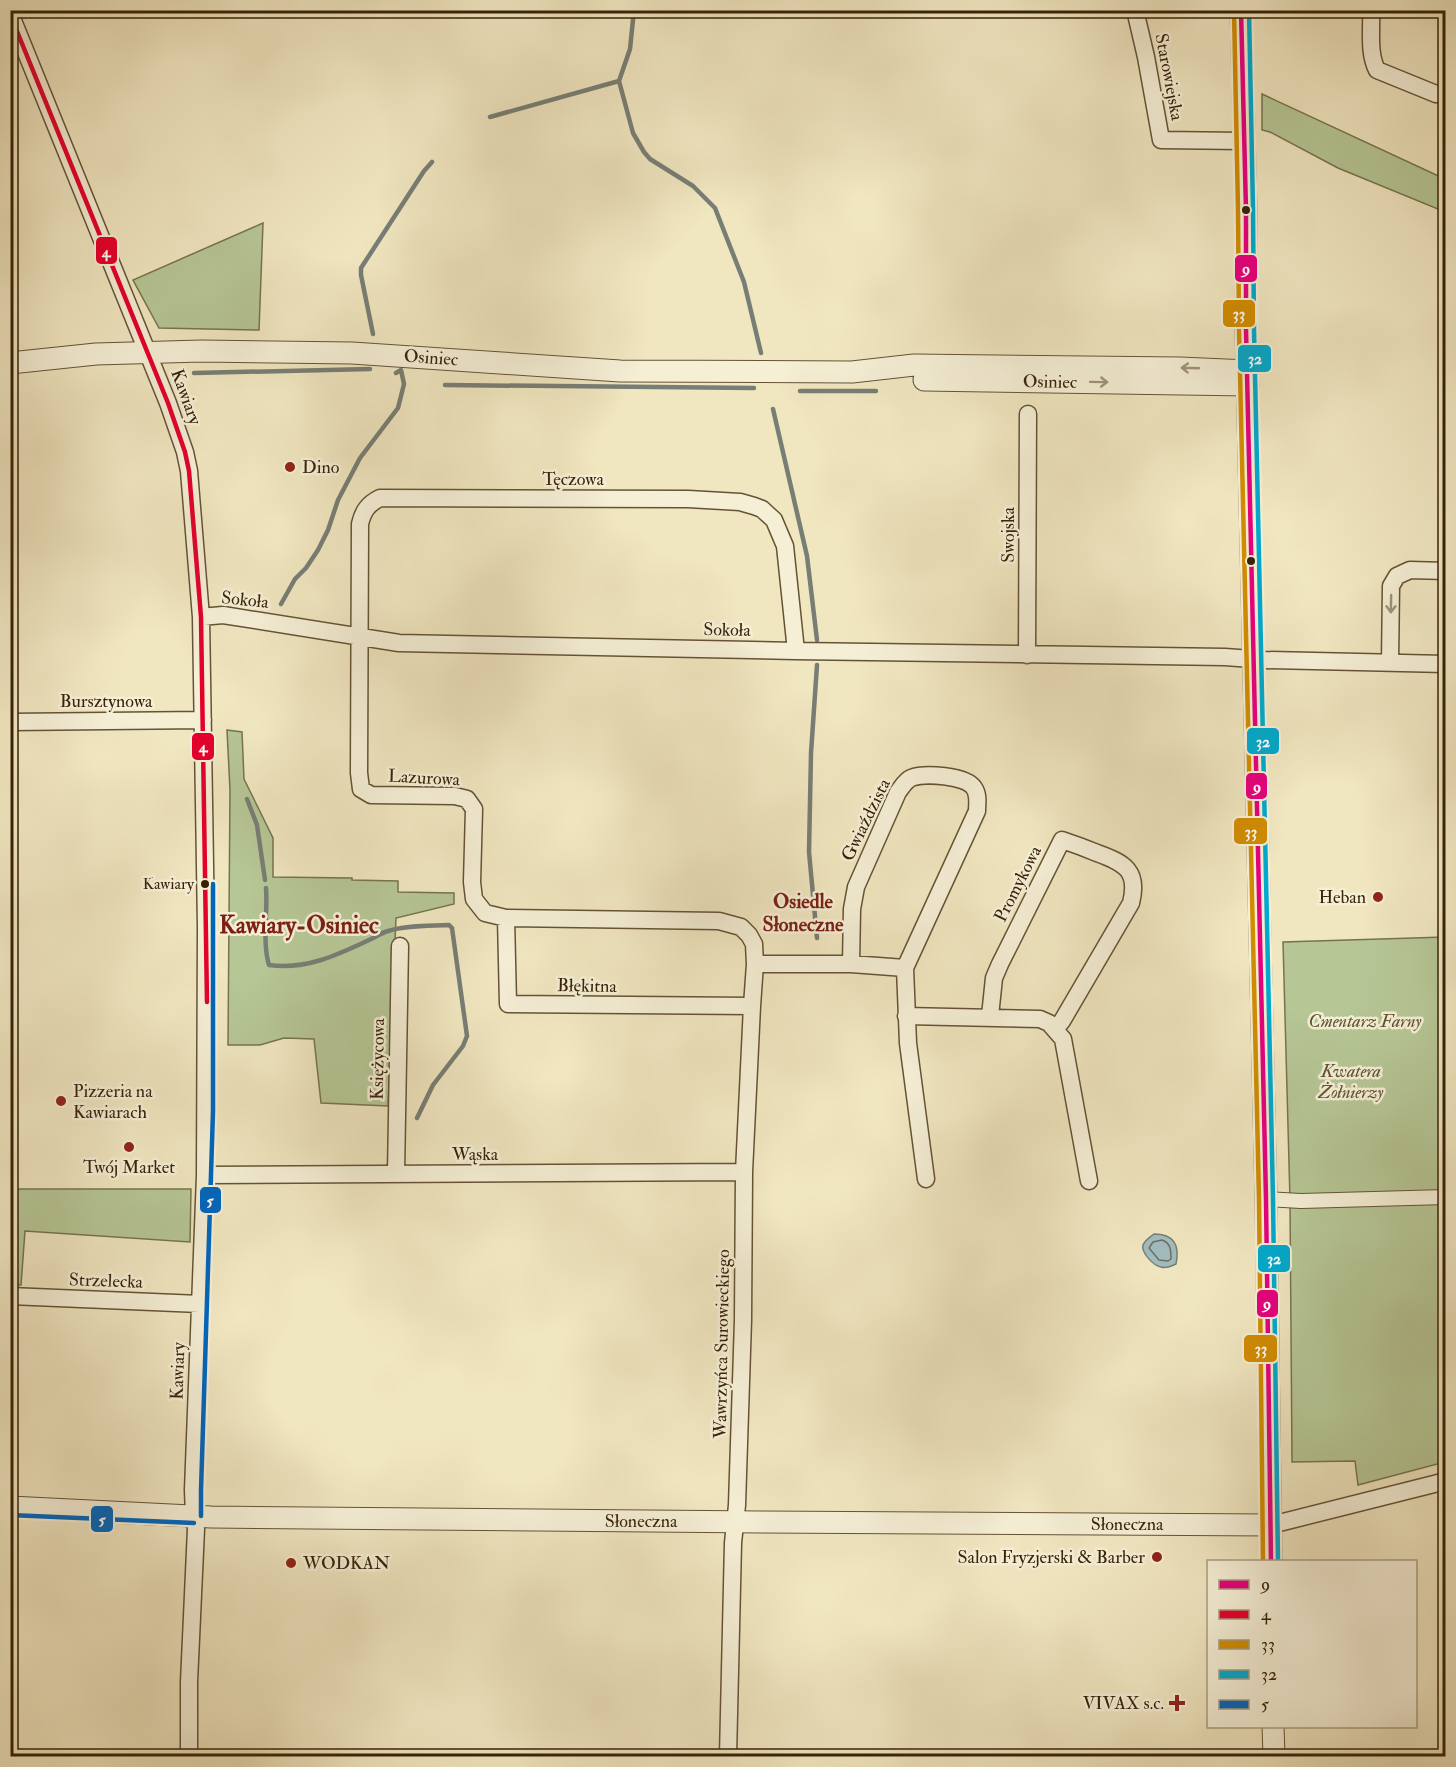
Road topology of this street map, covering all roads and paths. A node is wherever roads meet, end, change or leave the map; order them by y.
1 (1135, 10) edge
2 (1241, 10) edge
3 (1371, 10) edge
4 (10, 13) edge
5 (1446, 95) edge
6 (1245, 141) junction
7 (147, 351) junction
8 (10, 363) edge
9 (1248, 378) junction
10 (1028, 414) dead end
11 (1446, 571) edge
12 (201, 617) junction
13 (360, 638) junction
14 (796, 651) junction
15 (1027, 655) junction
16 (1254, 660) junction
17 (1390, 663) junction
18 (1446, 664) edge
19 (202, 720) junction
20 (10, 722) edge
21 (506, 918) junction
22 (749, 934) joint
23 (400, 946) dead end
24 (756, 964) junction
25 (851, 964) junction
26 (905, 968) junction
27 (752, 1006) junction
28 (906, 1016) junction
29 (990, 1016) junction
30 (1055, 1029) junction
31 (744, 1172) junction
32 (396, 1173) junction
33 (205, 1175) junction
34 (926, 1179) dead end
35 (1089, 1180) dead end
36 (1446, 1197) edge
37 (1266, 1199) junction
38 (10, 1296) edge
39 (200, 1304) junction
40 (1446, 1480) edge
41 (10, 1507) edge
42 (194, 1516) junction
43 (736, 1522) junction
44 (1271, 1525) junction
45 (1271, 1560) edge
46 (1273, 1728) edge
47 (189, 1756) edge
48 (728, 1756) edge
49 (1274, 1756) edge

1 - 6 street, Starowiejska
2 - 6 street
3 - 5 street
4 - 7 street, Kawiary
6 - 9 street
7 - 8 street, Osiniec
7 - 9 street, Osiniec
7 - 12 street, Kawiary
9 - 16 street
10 - 15 street, Swojska
11 -> 17 street
12 - 13 street, Sokoła
12 - 19 street, Kawiary
13 - 14 street, Sokoła
13 - 14 street, Tęczowa
13 - 21 street, Lazurowa
14 - 15 street, Sokoła
15 - 16 street, Sokoła
16 - 17 street, Sokoła
16 - 37 street
17 - 18 street, Sokoła
19 - 20 street, Bursztynowa
19 - 33 street, Kawiary
21 - 22 street, Lazurowa
21 - 27 street, Błękitna
22 - 24 street, Wawrzyńca Surowieckiego
23 - 32 street, Księżycowa
24 - 25 street
24 - 27 street, Wawrzyńca Surowieckiego
25 - 26 street
25 - 26 street, Gwiaździsta
26 - 28 street, Gwiaździsta
27 - 31 street, Wawrzyńca Surowieckiego
28 - 29 street
28 - 34 street, Gwiaździsta
29 - 30 street
29 - 30 street, Promykowa
30 - 35 street
31 - 32 street, Wąska
31 - 43 street, Wawrzyńca Surowieckiego
32 - 33 street, Wąska
33 - 39 street, Kawiary
36 - 37 street
37 - 44 street
38 - 39 street, Strzelecka
39 - 42 street, Kawiary
40 - 44 street
41 - 42 street, Słoneczna
42 - 43 street, Słoneczna
42 - 47 street, Kawiary
43 - 44 street, Słoneczna
43 - 48 street, Wawrzyńca Surowieckiego
44 - 45 street
46 - 49 street

